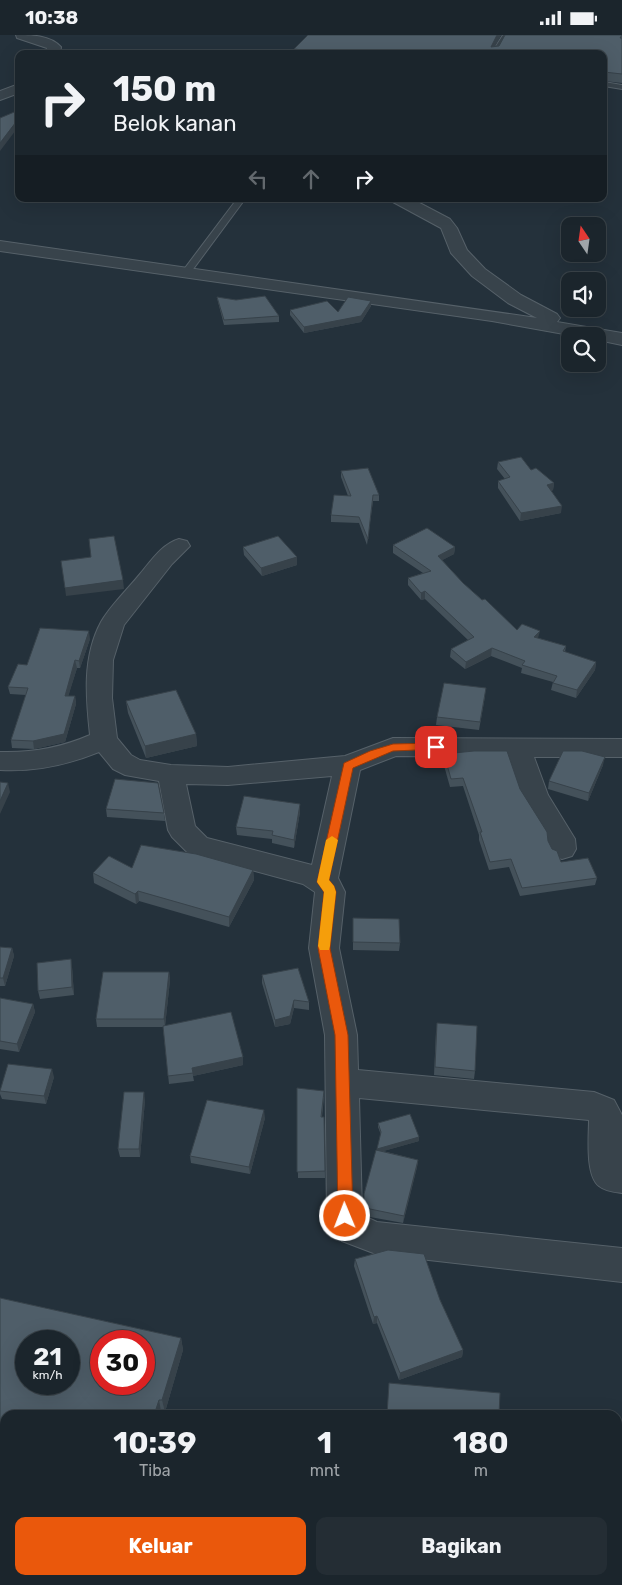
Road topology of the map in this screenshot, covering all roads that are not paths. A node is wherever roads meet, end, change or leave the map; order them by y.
1 (22, 35) edge
2 (506, 35) edge
3 (54, 50) edge
4 (497, 50) edge
5 (607, 85) edge
6 (622, 87) edge
7 (15, 90) edge
8 (0, 96) edge
9 (240, 202) edge
10 (410, 202) edge
11 (0, 246) edge
12 (185, 274) junction
13 (574, 327) edge
14 (561, 328) edge
15 (606, 336) edge
16 (622, 339) edge
17 (179, 546) dead end
18 (104, 740) junction
19 (516, 747) junction
20 (622, 747) edge
21 (0, 761) edge
22 (348, 765) junction
23 (171, 774) junction
24 (562, 849) dead end
25 (323, 882) junction
26 (342, 1082) junction
27 (622, 1178) edge
28 (622, 1265) edge

1 - 3 street
2 - 4 lane
5 - 6 lane
7 - 8 street
9 - 12 lane
10 - 13 street
11 - 12 street
12 - 14 street
15 - 16 street
17 - 18 street
18 - 21 street
18 - 23 street
19 - 20 street
19 - 22 street
19 - 24 street
22 - 23 street
22 - 25 street
23 - 25 street
25 - 26 street
26 - 27 street
26 - 28 street

